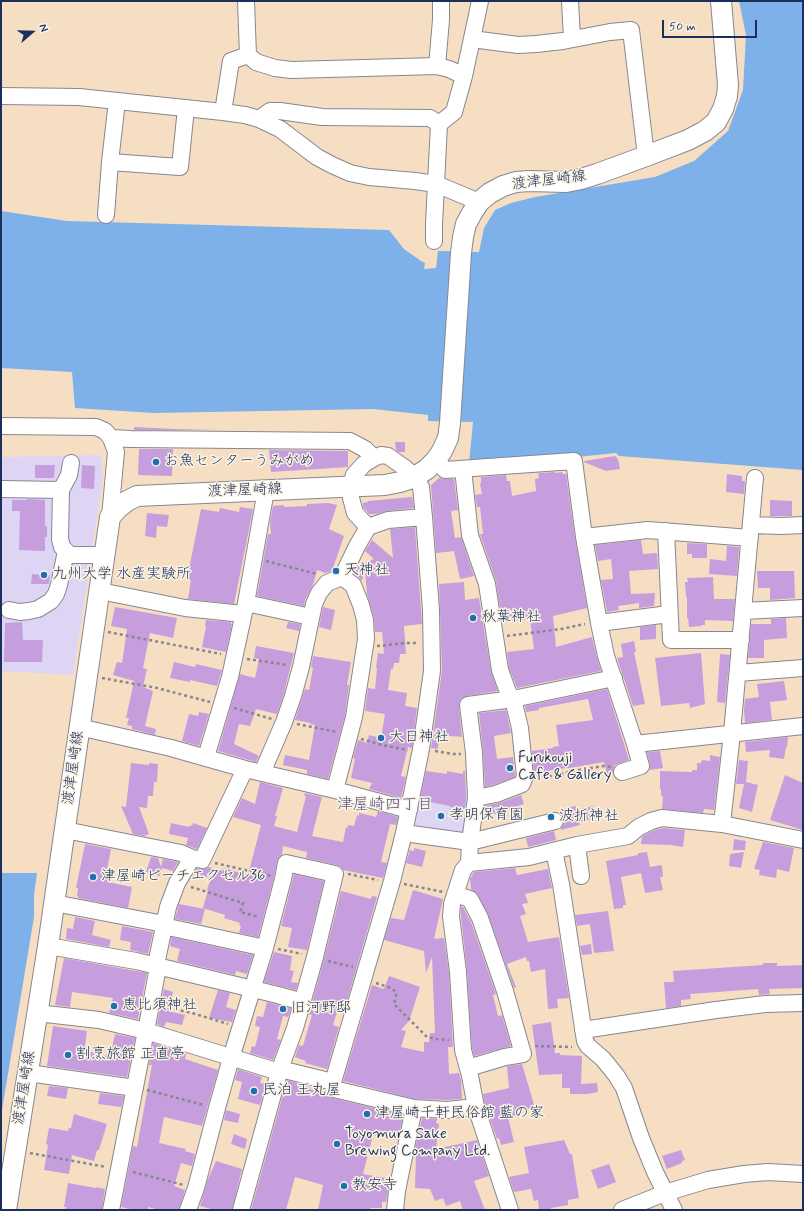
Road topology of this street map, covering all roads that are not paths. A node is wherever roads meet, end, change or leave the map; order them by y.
1 (246, 1) edge
2 (441, 1) edge
3 (480, 1) edge
4 (570, 1) edge
5 (721, 1) edge
6 (472, 39) junction
7 (572, 39) junction
8 (248, 55) junction
9 (436, 66) junction
10 (464, 76) junction
11 (1, 96) edge
12 (117, 101) junction
13 (186, 108) junction
14 (223, 112) junction
15 (259, 119) junction
16 (439, 124) junction
17 (646, 156) junction
18 (110, 162) junction
19 (436, 184) junction
20 (478, 202) junction
21 (106, 215) dead end
22 (434, 241) dead end
23 (1, 426) edge
24 (111, 438) junction
25 (374, 458) junction
26 (436, 460) junction
27 (71, 464) dead end
28 (463, 469) junction
29 (415, 477) junction
30 (755, 478) dead end
31 (350, 486) junction
32 (1, 489) edge
33 (61, 490) junction
34 (266, 490) junction
35 (110, 517) junction
36 (424, 517) junction
37 (803, 525) edge
38 (368, 528) junction
39 (666, 531) junction
40 (751, 532) junction
41 (584, 537) junction
42 (66, 551) junction
43 (105, 555) junction
44 (342, 577) junction
45 (100, 591) junction
46 (245, 608) junction
47 (803, 608) edge
48 (9, 610) dead end
49 (743, 611) junction
50 (670, 614) junction
51 (311, 617) junction
52 (599, 622) junction
53 (741, 640) junction
54 (803, 668) edge
55 (738, 672) junction
56 (614, 678) junction
57 (513, 699) junction
58 (803, 726) edge
59 (79, 727) junction
60 (732, 733) junction
61 (635, 744) junction
62 (206, 757) junction
63 (245, 769) junction
64 (622, 772) road end
65 (262, 773) junction
66 (336, 790) junction
67 (476, 798) junction
68 (409, 810) junction
69 (555, 821) dead end
70 (722, 824) junction
71 (65, 830) junction
72 (404, 833) junction
73 (803, 840) edge
74 (470, 842) junction
75 (577, 845) junction
76 (554, 851) junction
77 (197, 859) junction
78 (469, 863) junction
79 (581, 876) dead end
80 (455, 894) junction
81 (54, 903) junction
82 (164, 924) junction
83 (48, 946) junction
84 (266, 948) junction
85 (157, 965) junction
86 (253, 990) junction
87 (303, 1002) junction
88 (803, 1003) edge
89 (37, 1013) junction
90 (583, 1030) junction
91 (146, 1031) junction
92 (231, 1058) junction
93 (468, 1068) junction
94 (280, 1070) junction
95 (28, 1072) junction
96 (333, 1082) junction
97 (135, 1088) junction
98 (476, 1107) junction
99 (414, 1108) junction
100 (803, 1174) edge
101 (665, 1193) junction
102 (6, 1210) edge
103 (111, 1210) edge
104 (188, 1210) edge
105 (241, 1210) edge
106 (395, 1210) edge
107 (510, 1210) edge
108 (622, 1210) edge
109 (674, 1210) edge

1 - 8 street
2 - 9 street
3 - 6 street
4 - 7 street
5 - 17 main road, 渡津屋崎線
6 - 7 street
6 - 10 street
7 - 17 street
8 - 9 street
8 - 14 street
9 - 10 street
10 - 16 street
11 - 12 street
12 - 13 street
12 - 18 street
13 - 14 street
13 - 18 street
14 - 15 street
15 - 16 street
15 - 19 street
16 - 19 street
17 - 20 main road, 渡津屋崎線
18 - 21 street
19 - 20 street
19 - 22 street
20 - 26 main road, 渡津屋崎線
23 - 24 street
24 - 25 street
24 - 35 street
25 - 29 street
25 - 31 street
26 - 28 street
26 - 29 main road, 渡津屋崎線
27 - 33 street
28 - 41 street
28 - 57 street
29 - 31 main road, 渡津屋崎線
29 - 36 street
30 - 40 street
31 - 34 main road, 渡津屋崎線
31 - 38 street
32 - 33 street
33 - 42 street
34 - 35 main road, 渡津屋崎線
34 - 46 street
35 - 43 main road, 渡津屋崎線
36 - 38 street
36 - 68 street
37 - 40 street
38 - 44 street
39 - 40 street
39 - 41 street
39 - 50 street
40 - 49 street
41 - 52 street
42 - 43 street
42 - 48 street
43 - 45 main road, 渡津屋崎線
44 - 51 street
44 - 66 street
45 - 46 street
45 - 59 main road, 渡津屋崎線
46 - 51 street
46 - 62 street
47 - 49 street
49 - 53 street
50 - 52 street
50 - 53 street
51 - 65 street
52 - 56 street
53 - 55 street
54 - 55 street
55 - 60 street
56 - 57 street
56 - 61 street
57 - 67 street
57 - 67 street
58 - 60 street
59 - 62 street
59 - 71 main road, 渡津屋崎線
60 - 61 street
60 - 70 street
61 - 64 street
62 - 63 street
63 - 65 street
63 - 77 street
65 - 66 street
66 - 68 street
67 - 74 street
68 - 72 street
69 - 74 street
70 - 73 street
70 - 75 street
71 - 77 street
71 - 81 main road, 渡津屋崎線
72 - 74 street
72 - 96 street
74 - 78 street
75 - 76 street
75 - 79 street
76 - 78 street
76 - 90 street
77 - 82 street
78 - 80 street
80 - 93 street
80 - 93 street
81 - 82 street
81 - 83 main road, 渡津屋崎線
82 - 84 street
82 - 85 street
83 - 85 street
83 - 89 main road, 渡津屋崎線
84 - 86 street
84 - 87 street
85 - 86 street
85 - 91 street
86 - 87 street
86 - 92 street
87 - 94 street
88 - 90 street
89 - 91 street
89 - 95 main road, 渡津屋崎線
90 - 101 street
91 - 92 street
91 - 97 street
92 - 94 street
92 - 104 street
93 - 98 street
94 - 96 street
94 - 105 street
95 - 97 street
95 - 102 main road, 渡津屋崎線
96 - 99 street
97 - 103 street
98 - 99 street
98 - 107 street
99 - 106 street
100 - 101 street
101 - 108 street
101 - 109 street

